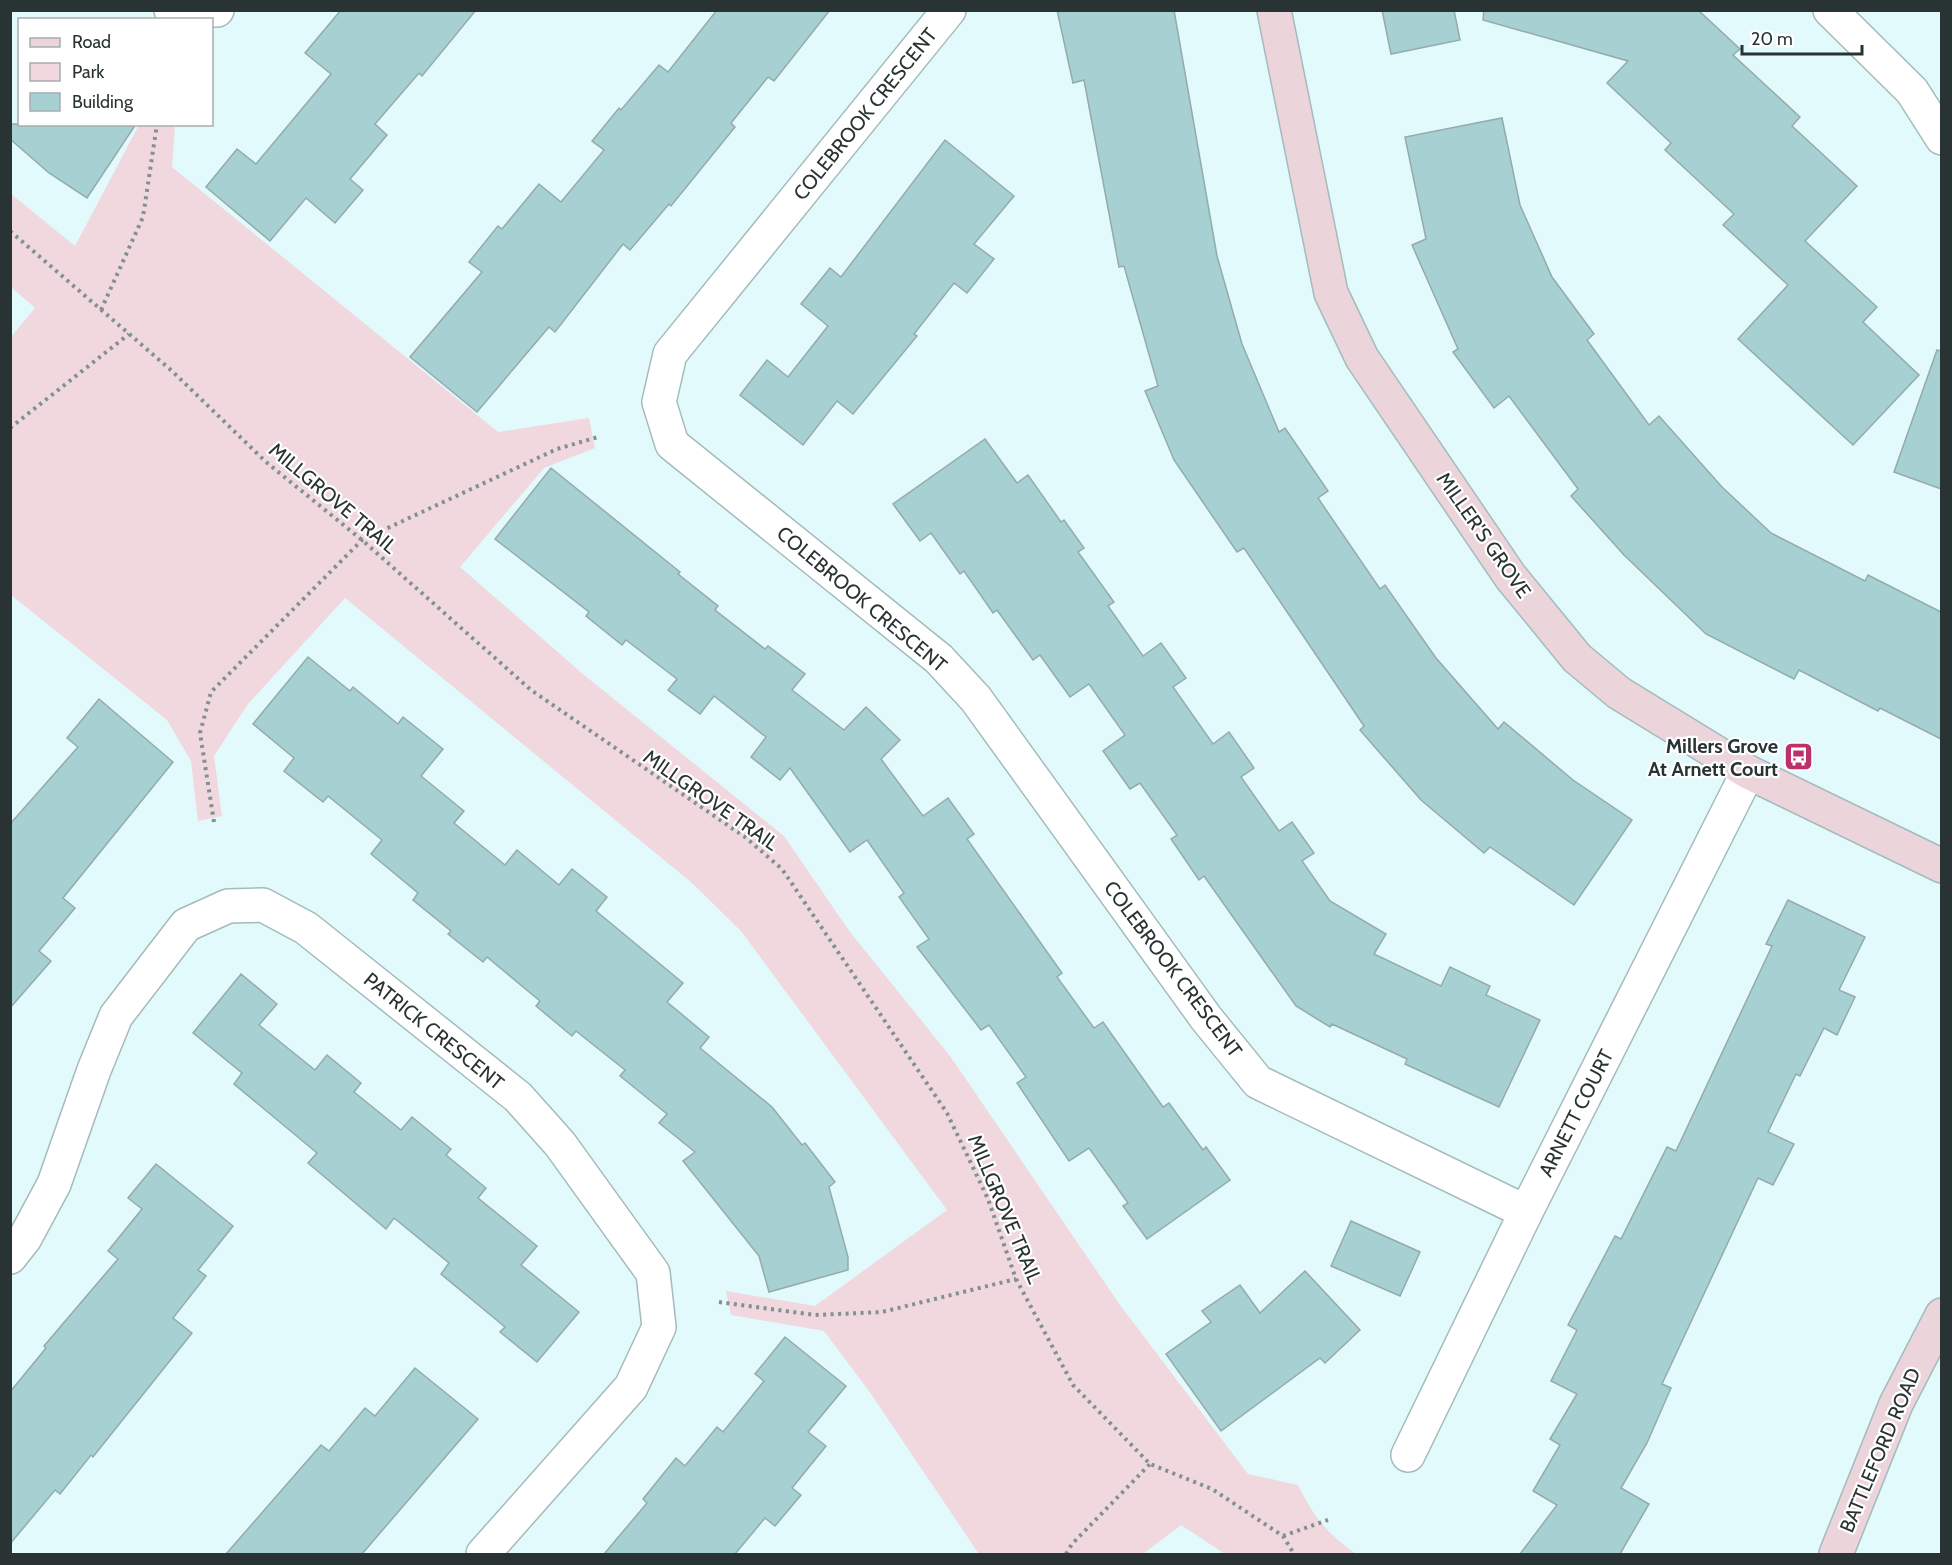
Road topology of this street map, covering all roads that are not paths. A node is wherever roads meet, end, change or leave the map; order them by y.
1 (171, 10) edge
2 (217, 10) edge
3 (949, 10) edge
4 (1274, 10) edge
5 (1830, 10) edge
6 (1941, 138) edge
7 (1748, 772) junction
8 (1941, 866) edge
9 (1526, 1212) junction
10 (10, 1257) edge
11 (1941, 1315) edge
12 (1408, 1455) dead end
13 (483, 1554) edge
14 (1836, 1554) edge

1 - 2 street
3 - 9 street, COLEBROOK CRESCENT
4 - 7 street, MILLER'S GROVE
5 - 6 street
7 - 8 street, MILLER'S GROVE
7 - 9 street, ARNETT COURT
9 - 12 street, ARNETT COURT
10 - 13 street, PATRICK CRESCENT
11 - 14 street, BATTLEFORD ROAD

